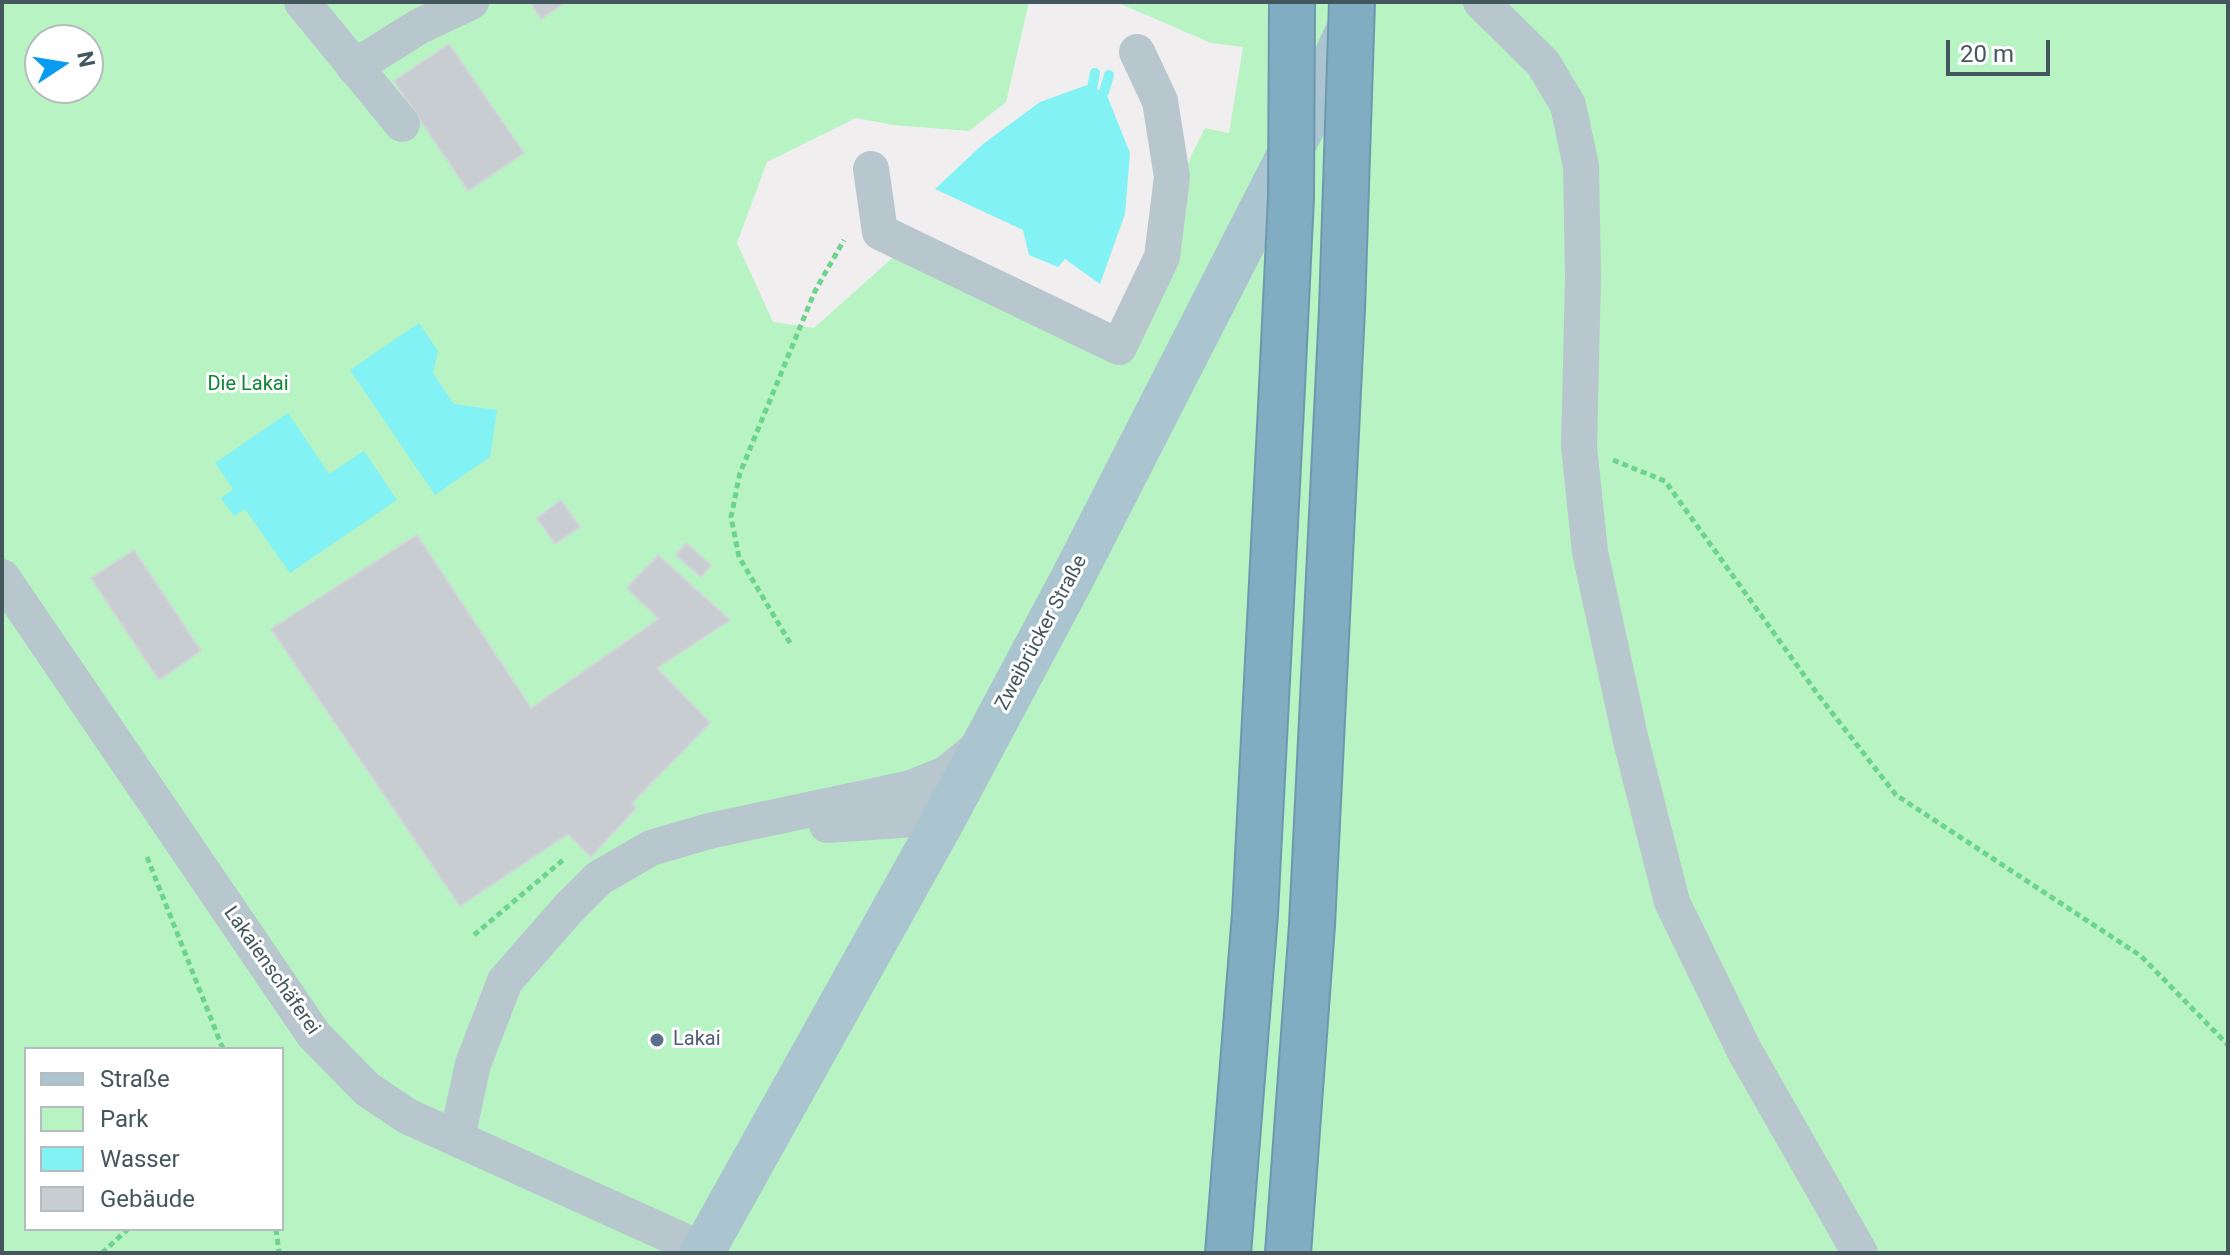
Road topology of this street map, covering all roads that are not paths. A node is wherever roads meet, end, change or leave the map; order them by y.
1 (302, 2) edge
2 (471, 2) edge
3 (1292, 2) edge
4 (1352, 2) edge
5 (1360, 2) edge
6 (1481, 2) edge
7 (1137, 52) dead end
8 (354, 67) junction
9 (402, 124) dead end
10 (871, 169) dead end
11 (2, 577) edge
12 (983, 744) junction
13 (945, 817) junction
14 (709, 831) junction
15 (457, 1138) junction
16 (703, 1252) edge
17 (1228, 1253) edge
18 (1288, 1253) edge
19 (1860, 1253) edge

1 - 8 lane
2 - 8 lane
3 - 17 highway, bridge
4 - 18 highway, bridge
5 - 12 main road, Zweibrücker Straße
6 - 19 lane
7 - 10 lane
8 - 9 lane
11 - 15 lane, Lakaienschäferei
12 - 13 main road, Zweibrücker Straße
12 - 14 lane
13 - 14 lane
13 - 16 main road, Zweibrücker Straße
14 - 15 lane
15 - 16 lane, Lakaienschäferei

